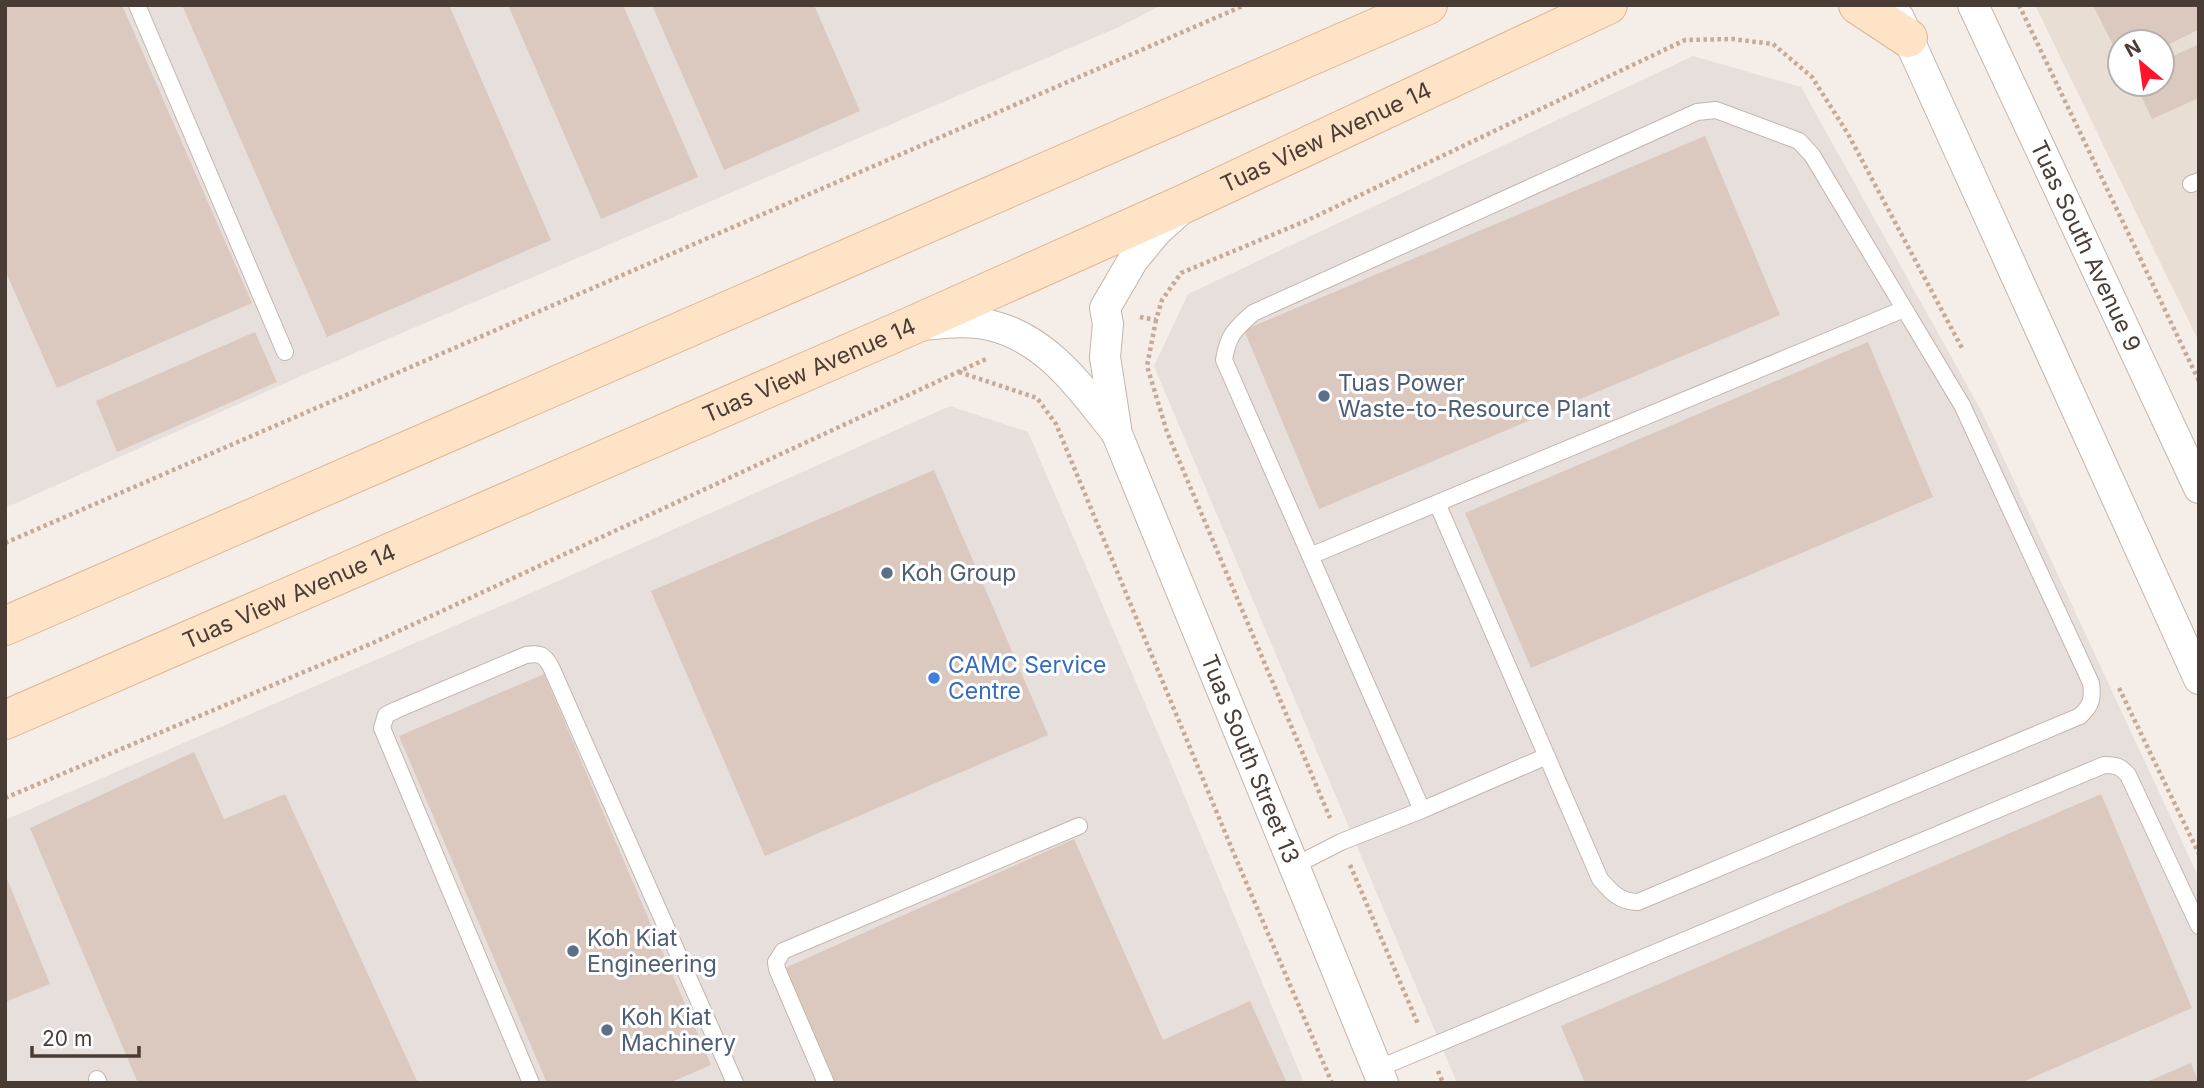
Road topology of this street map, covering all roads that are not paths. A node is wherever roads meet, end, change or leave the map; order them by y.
1 (137, 5) edge
2 (1428, 5) edge
3 (1608, 5) edge
4 (1858, 5) edge
5 (1973, 5) edge
6 (1901, 22) edge
7 (1188, 202) junction
8 (1904, 309) junction
9 (911, 326) junction
10 (285, 352) dead end
11 (1117, 435) junction
12 (2199, 488) edge
13 (1437, 503) junction
14 (1310, 556) junction
15 (5, 626) edge
16 (2199, 679) edge
17 (5, 720) edge
18 (1547, 756) junction
19 (1422, 810) junction
20 (1079, 826) dead end
21 (1294, 866) junction
22 (2199, 926) edge
23 (1380, 1076) edge
24 (531, 1083) edge
25 (735, 1083) edge
26 (826, 1083) edge

1 - 10 lane
2 - 15 street
3 - 7 street, Tuas View Avenue 14
4 - 6 street
5 - 12 street, Tuas South Avenue 9
6 - 16 street
7 - 9 street, Tuas View Avenue 14
7 - 11 street, Tuas South Street 13
8 - 13 lane
8 - 14 lane
8 - 18 lane
9 - 11 street, Tuas South Street 13
9 - 17 street, Tuas View Avenue 14
11 - 21 street, Tuas South Street 13
13 - 14 lane
13 - 18 lane
14 - 19 lane
18 - 19 lane
19 - 21 lane
20 - 26 lane
21 - 23 street, Tuas South Street 13
22 - 23 lane
24 - 25 lane

